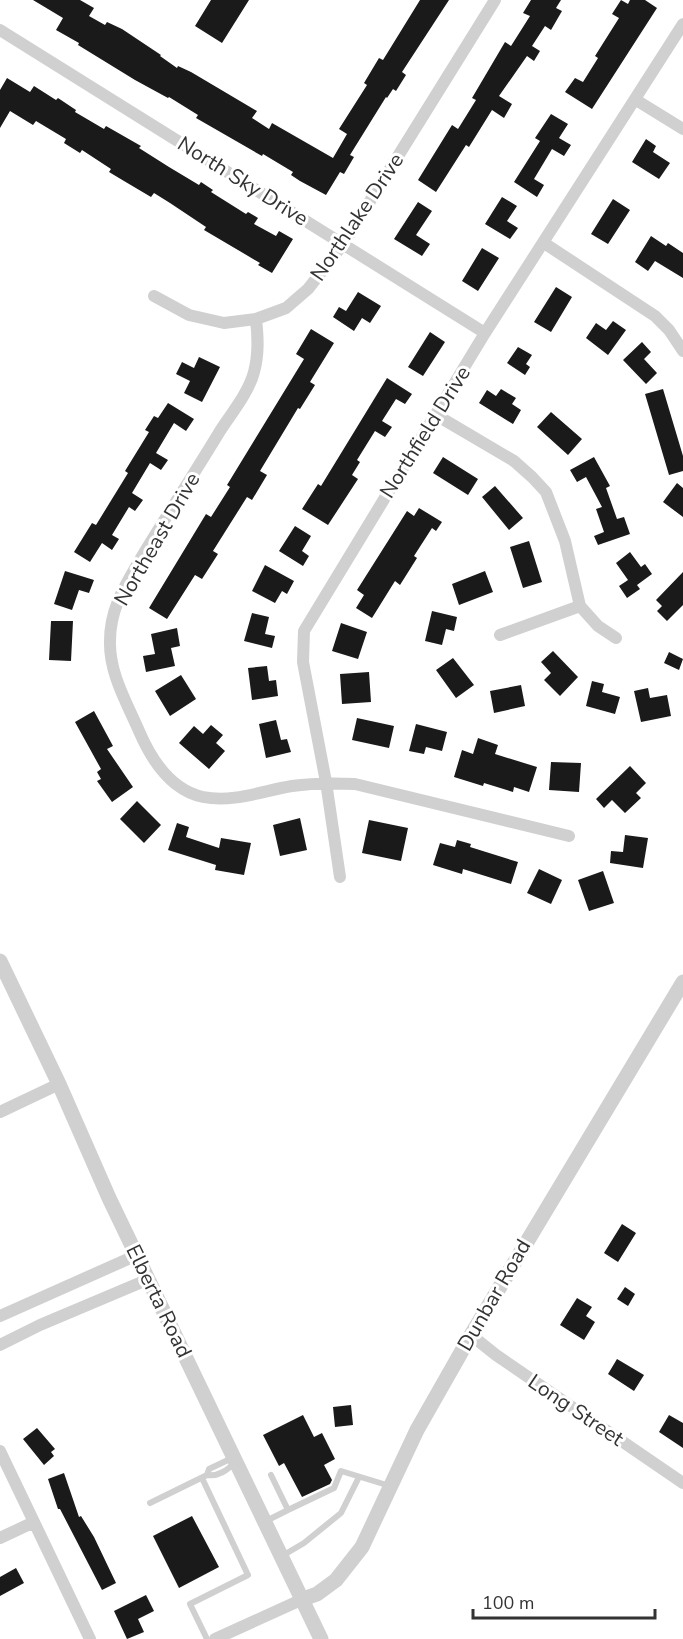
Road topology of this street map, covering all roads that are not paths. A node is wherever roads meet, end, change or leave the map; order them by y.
1 (495, 0) edge
2 (683, 24) edge
3 (0, 30) edge
4 (636, 100) junction
5 (683, 129) edge
6 (344, 243) junction
7 (544, 243) junction
8 (154, 296) dead end
9 (256, 319) junction
10 (485, 333) junction
11 (683, 351) edge
12 (436, 415) junction
13 (580, 606) junction
14 (500, 635) dead end
15 (616, 638) dead end
16 (326, 782) junction
17 (569, 836) dead end
18 (340, 877) dead end
19 (0, 961) edge
20 (683, 982) edge
21 (59, 1084) junction
22 (0, 1112) edge
23 (137, 1255) junction
24 (149, 1279) junction
25 (0, 1316) edge
26 (471, 1335) junction
27 (0, 1345) edge
28 (0, 1450) edge
29 (235, 1462) junction
30 (271, 1475) dead end
31 (204, 1477) junction
32 (359, 1477) junction
33 (683, 1484) edge
34 (390, 1486) junction
35 (150, 1503) dead end
36 (288, 1510) junction
37 (266, 1521) junction
38 (34, 1522) junction
39 (0, 1538) edge
40 (282, 1556) junction
41 (303, 1599) junction
42 (90, 1639) edge
43 (207, 1639) edge
44 (215, 1639) edge
45 (321, 1639) edge

1 - 6 street, Northlake Drive
2 - 4 street, Northfield Drive
3 - 6 street, North Sky Drive
4 - 5 street
4 - 7 street, Northfield Drive
6 - 9 street, Northlake Drive
6 - 10 street, North Sky Drive
7 - 10 street, Northfield Drive
7 - 11 street
8 - 9 street, Northlake Drive
9 - 16 street, Northeast Drive
10 - 12 street, Northfield Drive
12 - 13 street
12 - 16 street, Northfield Drive
13 - 14 street
13 - 15 street
16 - 17 street, Northeast Drive
16 - 18 street, Northfield Drive
19 - 21 street, Elberta Road
20 - 26 street, Dunbar Road
21 - 22 street
21 - 23 street, Elberta Road
23 - 24 street, Elberta Road
23 - 25 street
24 - 27 street
24 - 29 street, Elberta Road
26 - 33 street, Long Street
26 - 34 street, Dunbar Road
28 - 38 street
29 - 31 lane
29 - 37 street, Elberta Road
30 - 36 lane
31 - 35 lane
31 - 43 lane
32 - 34 lane
32 - 36 lane
32 - 40 lane
34 - 41 street, Dunbar Road
36 - 37 lane
37 - 40 street, Elberta Road
38 - 39 street
38 - 42 street
40 - 41 street, Elberta Road
41 - 44 street
41 - 45 street, Elberta Road

